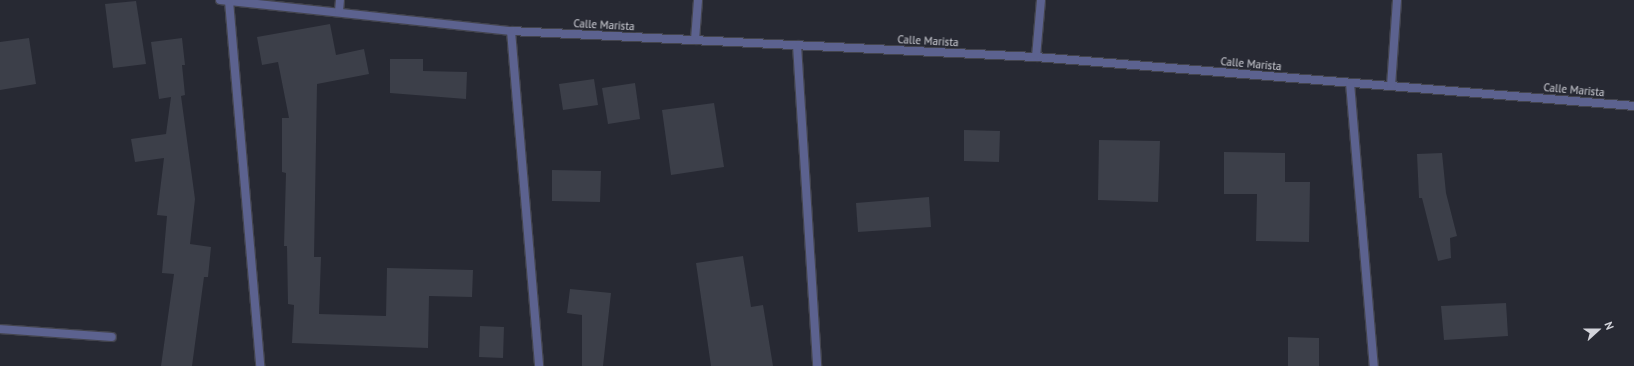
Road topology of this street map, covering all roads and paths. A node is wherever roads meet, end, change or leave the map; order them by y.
1 (224, 0) edge
2 (340, 0) edge
3 (698, 0) edge
4 (1041, 0) edge
5 (1397, 0) edge
6 (339, 11) junction
7 (511, 31) junction
8 (695, 40) junction
9 (796, 45) junction
10 (1036, 58) junction
11 (1350, 83) junction
12 (1391, 86) junction
13 (1634, 106) edge
14 (0, 329) edge
15 (112, 337) dead end
16 (260, 366) edge
17 (540, 366) edge
18 (816, 366) edge
19 (1374, 366) edge

1 - 6 street, Calle Marista
1 - 16 street
2 - 6 street
3 - 8 street
4 - 10 street
5 - 12 street
6 - 7 street, Calle Marista
7 - 8 street, Calle Marista
7 - 17 street
8 - 9 street, Calle Marista
9 - 10 street, Calle Marista
9 - 18 street
10 - 11 street, Calle Marista
11 - 12 street, Calle Marista
11 - 19 street
12 - 13 street, Calle Marista
14 - 15 street

